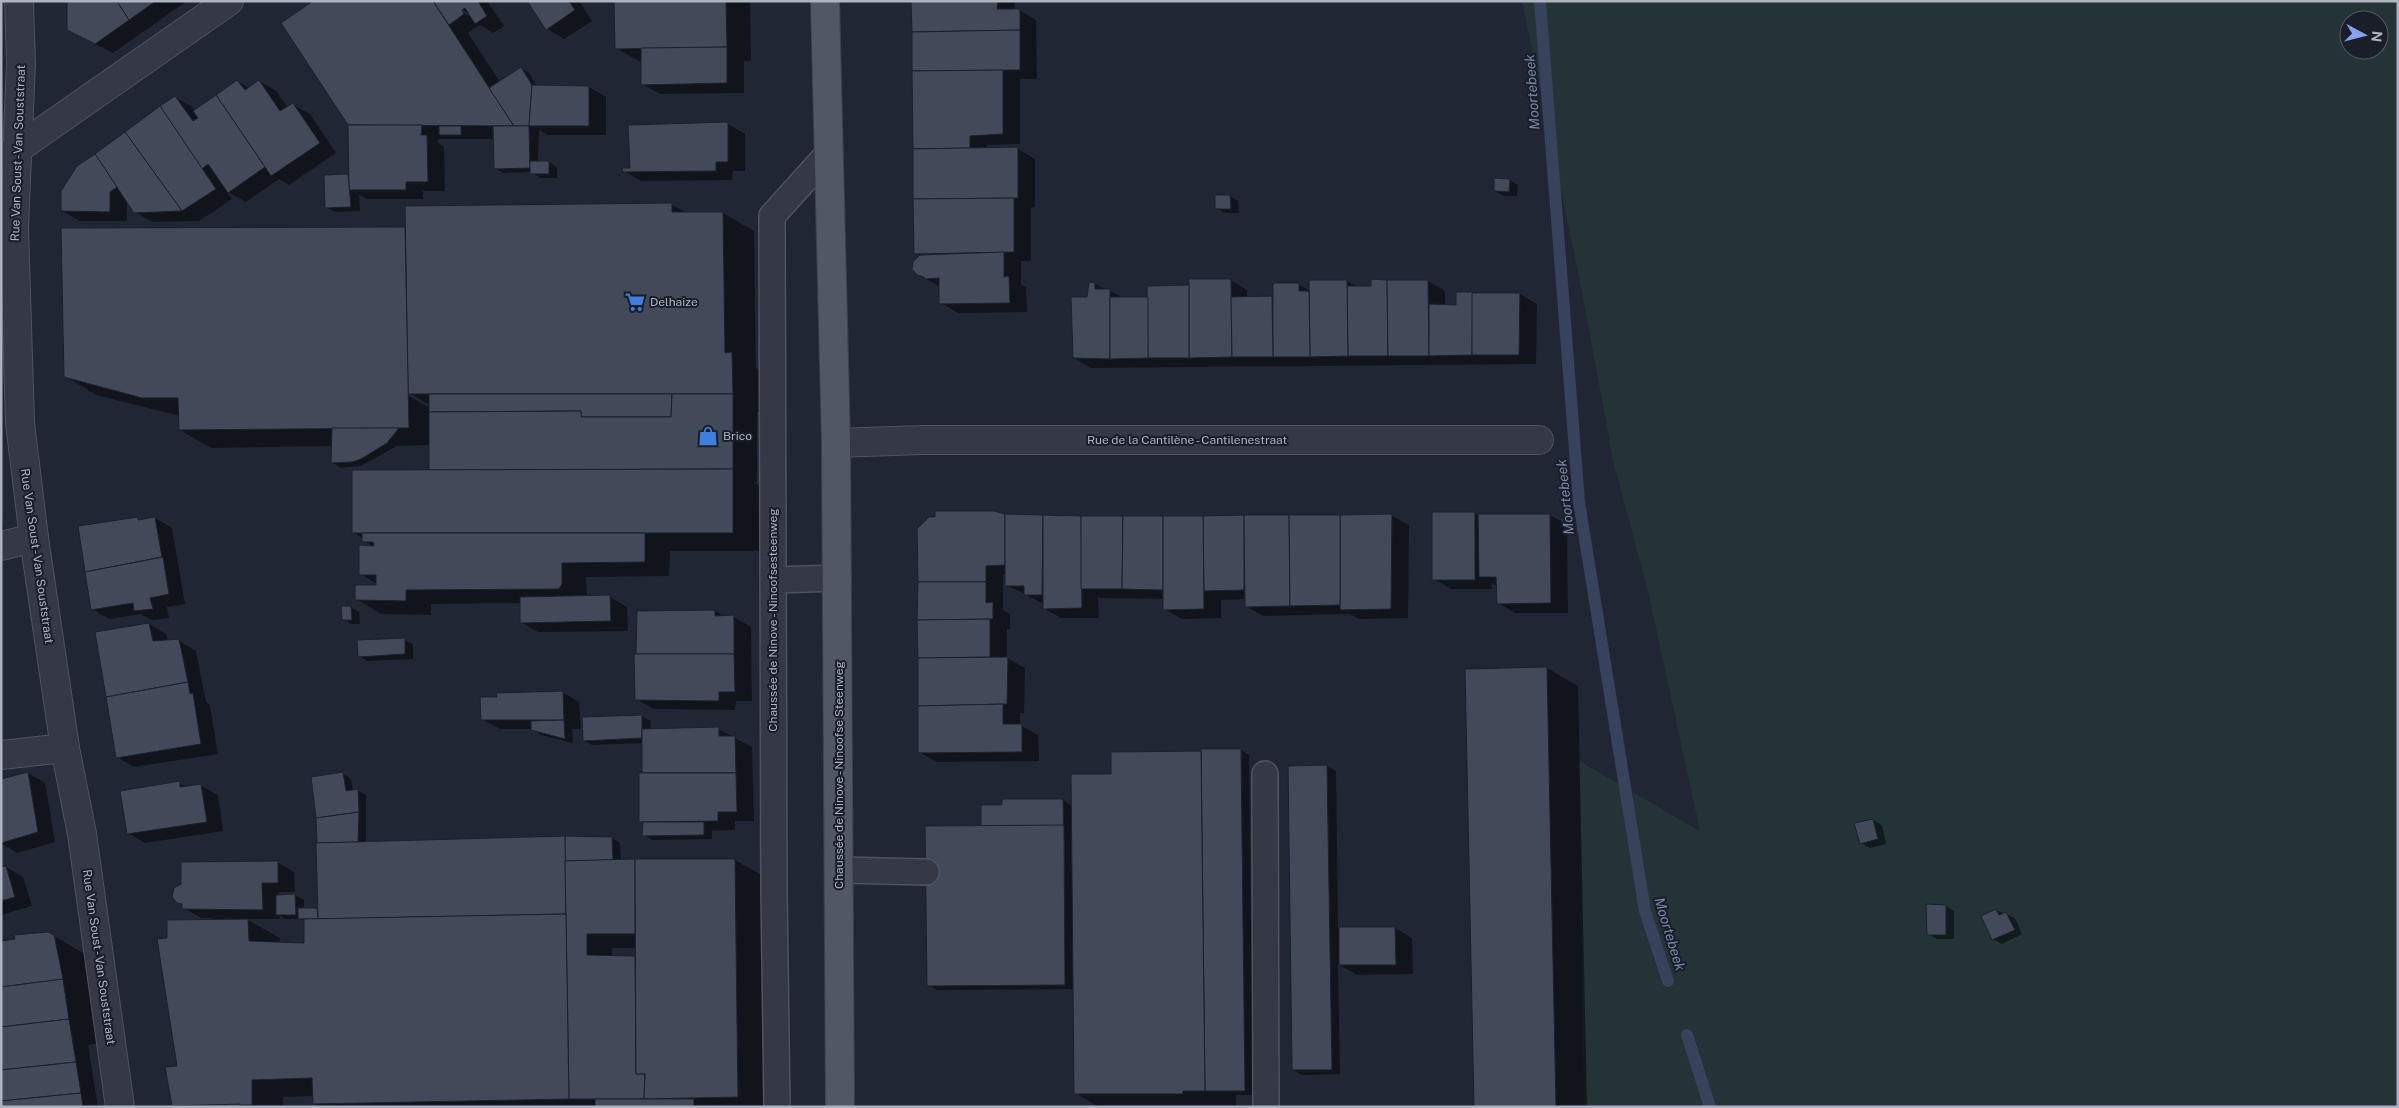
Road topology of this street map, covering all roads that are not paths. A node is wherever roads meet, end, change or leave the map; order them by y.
1 (18, 1) edge
2 (229, 1) edge
3 (825, 1) edge
4 (10, 154) edge
5 (828, 154) junction
6 (1539, 440) dead end
7 (836, 443) junction
8 (34, 538) junction
9 (1, 546) edge
10 (838, 578) junction
11 (774, 580) junction
12 (65, 748) junction
13 (1, 755) edge
14 (1266, 774) dead end
15 (840, 870) junction
16 (926, 872) dead end
17 (120, 1107) edge
18 (777, 1107) edge
19 (840, 1107) edge
20 (1266, 1107) edge

1 - 4 street, Rue Van Soust - Van Souststraat
2 - 4 street
3 - 5 main road
4 - 8 street, Rue Van Soust - Van Souststraat
5 - 7 main road
5 - 11 lane, Chaussée de Ninove - Ninoofsesteenweg
6 - 7 street, Rue de la Cantilène - Cantilenestraat
7 - 10 main road, Chaussée de Ninove - Ninoofse Steenweg
8 - 9 street
8 - 12 street, Rue Van Soust - Van Souststraat
10 - 11 lane
10 - 15 main road, Chaussée de Ninove - Ninoofse Steenweg
11 - 18 lane, Chaussée de Ninove - Ninoofsesteenweg
12 - 13 street
12 - 17 street, Rue Van Soust - Van Souststraat
14 - 20 lane
15 - 16 lane
15 - 19 main road, Chaussée de Ninove - Ninoofse Steenweg

